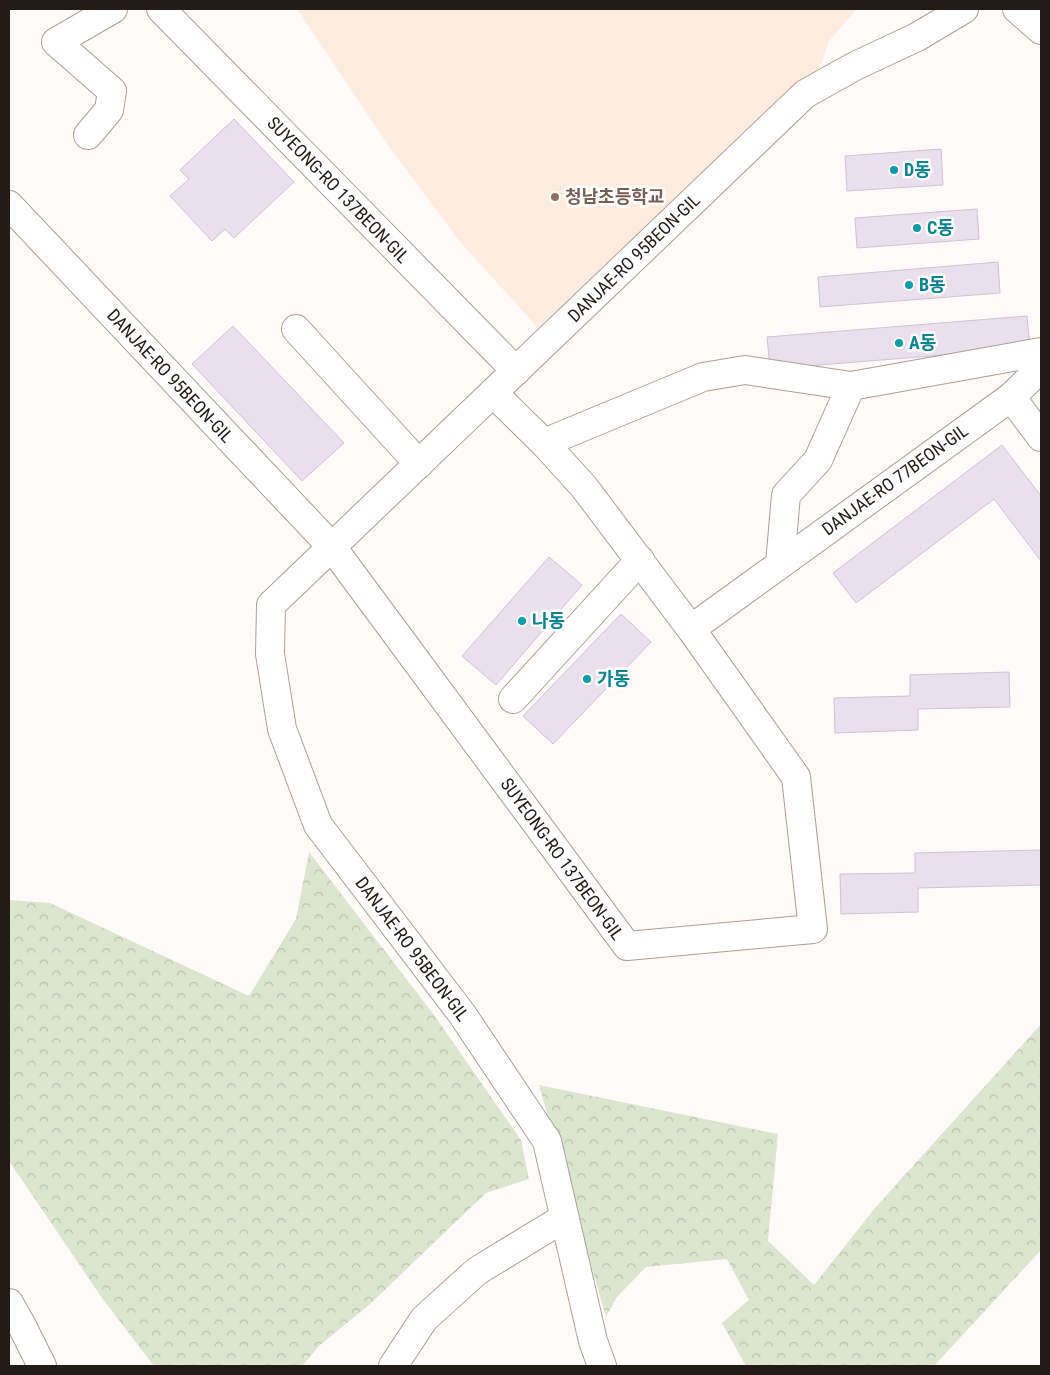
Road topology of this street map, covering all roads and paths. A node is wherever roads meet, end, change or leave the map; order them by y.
1 (112, 9) edge
2 (161, 9) edge
3 (964, 9) edge
4 (1017, 9) edge
5 (1041, 30) edge
6 (88, 135) dead end
7 (9, 205) edge
8 (296, 329) dead end
9 (1041, 352) edge
10 (1041, 368) edge
11 (516, 371) junction
12 (851, 386) junction
13 (493, 393) junction
14 (1011, 397) junction
15 (1041, 437) edge
16 (544, 443) junction
17 (419, 464) junction
18 (332, 547) junction
19 (640, 560) junction
20 (780, 564) junction
21 (691, 628) junction
22 (513, 699) dead end
23 (564, 1218) junction
24 (9, 1303) edge
25 (42, 1366) edge
26 (393, 1366) edge
27 (602, 1366) edge

1 - 6 street
2 - 11 street, SUYEONG-RO 137BEON-GIL
3 - 11 street, DANJAE-RO 95BEON-GIL
4 - 5 street
7 - 18 street, DANJAE-RO 95BEON-GIL
8 - 17 street
9 - 12 street
10 - 14 street, DANJAE-RO 77BEON-GIL
11 - 13 street, DANJAE-RO 95BEON-GIL
12 - 16 street
12 - 20 street
13 - 16 street, SUYEONG-RO 137BEON-GIL
13 - 17 street, DANJAE-RO 95BEON-GIL
14 - 15 street
14 - 20 street, DANJAE-RO 77BEON-GIL
16 - 19 street, SUYEONG-RO 137BEON-GIL
17 - 18 street, DANJAE-RO 95BEON-GIL
18 - 21 street, SUYEONG-RO 137BEON-GIL
18 - 23 street, DANJAE-RO 95BEON-GIL
19 - 21 street, SUYEONG-RO 137BEON-GIL
19 - 22 street
20 - 21 street, DANJAE-RO 77BEON-GIL
23 - 26 street
23 - 27 street, DANJAE-RO 95BEON-GIL
24 - 25 street

